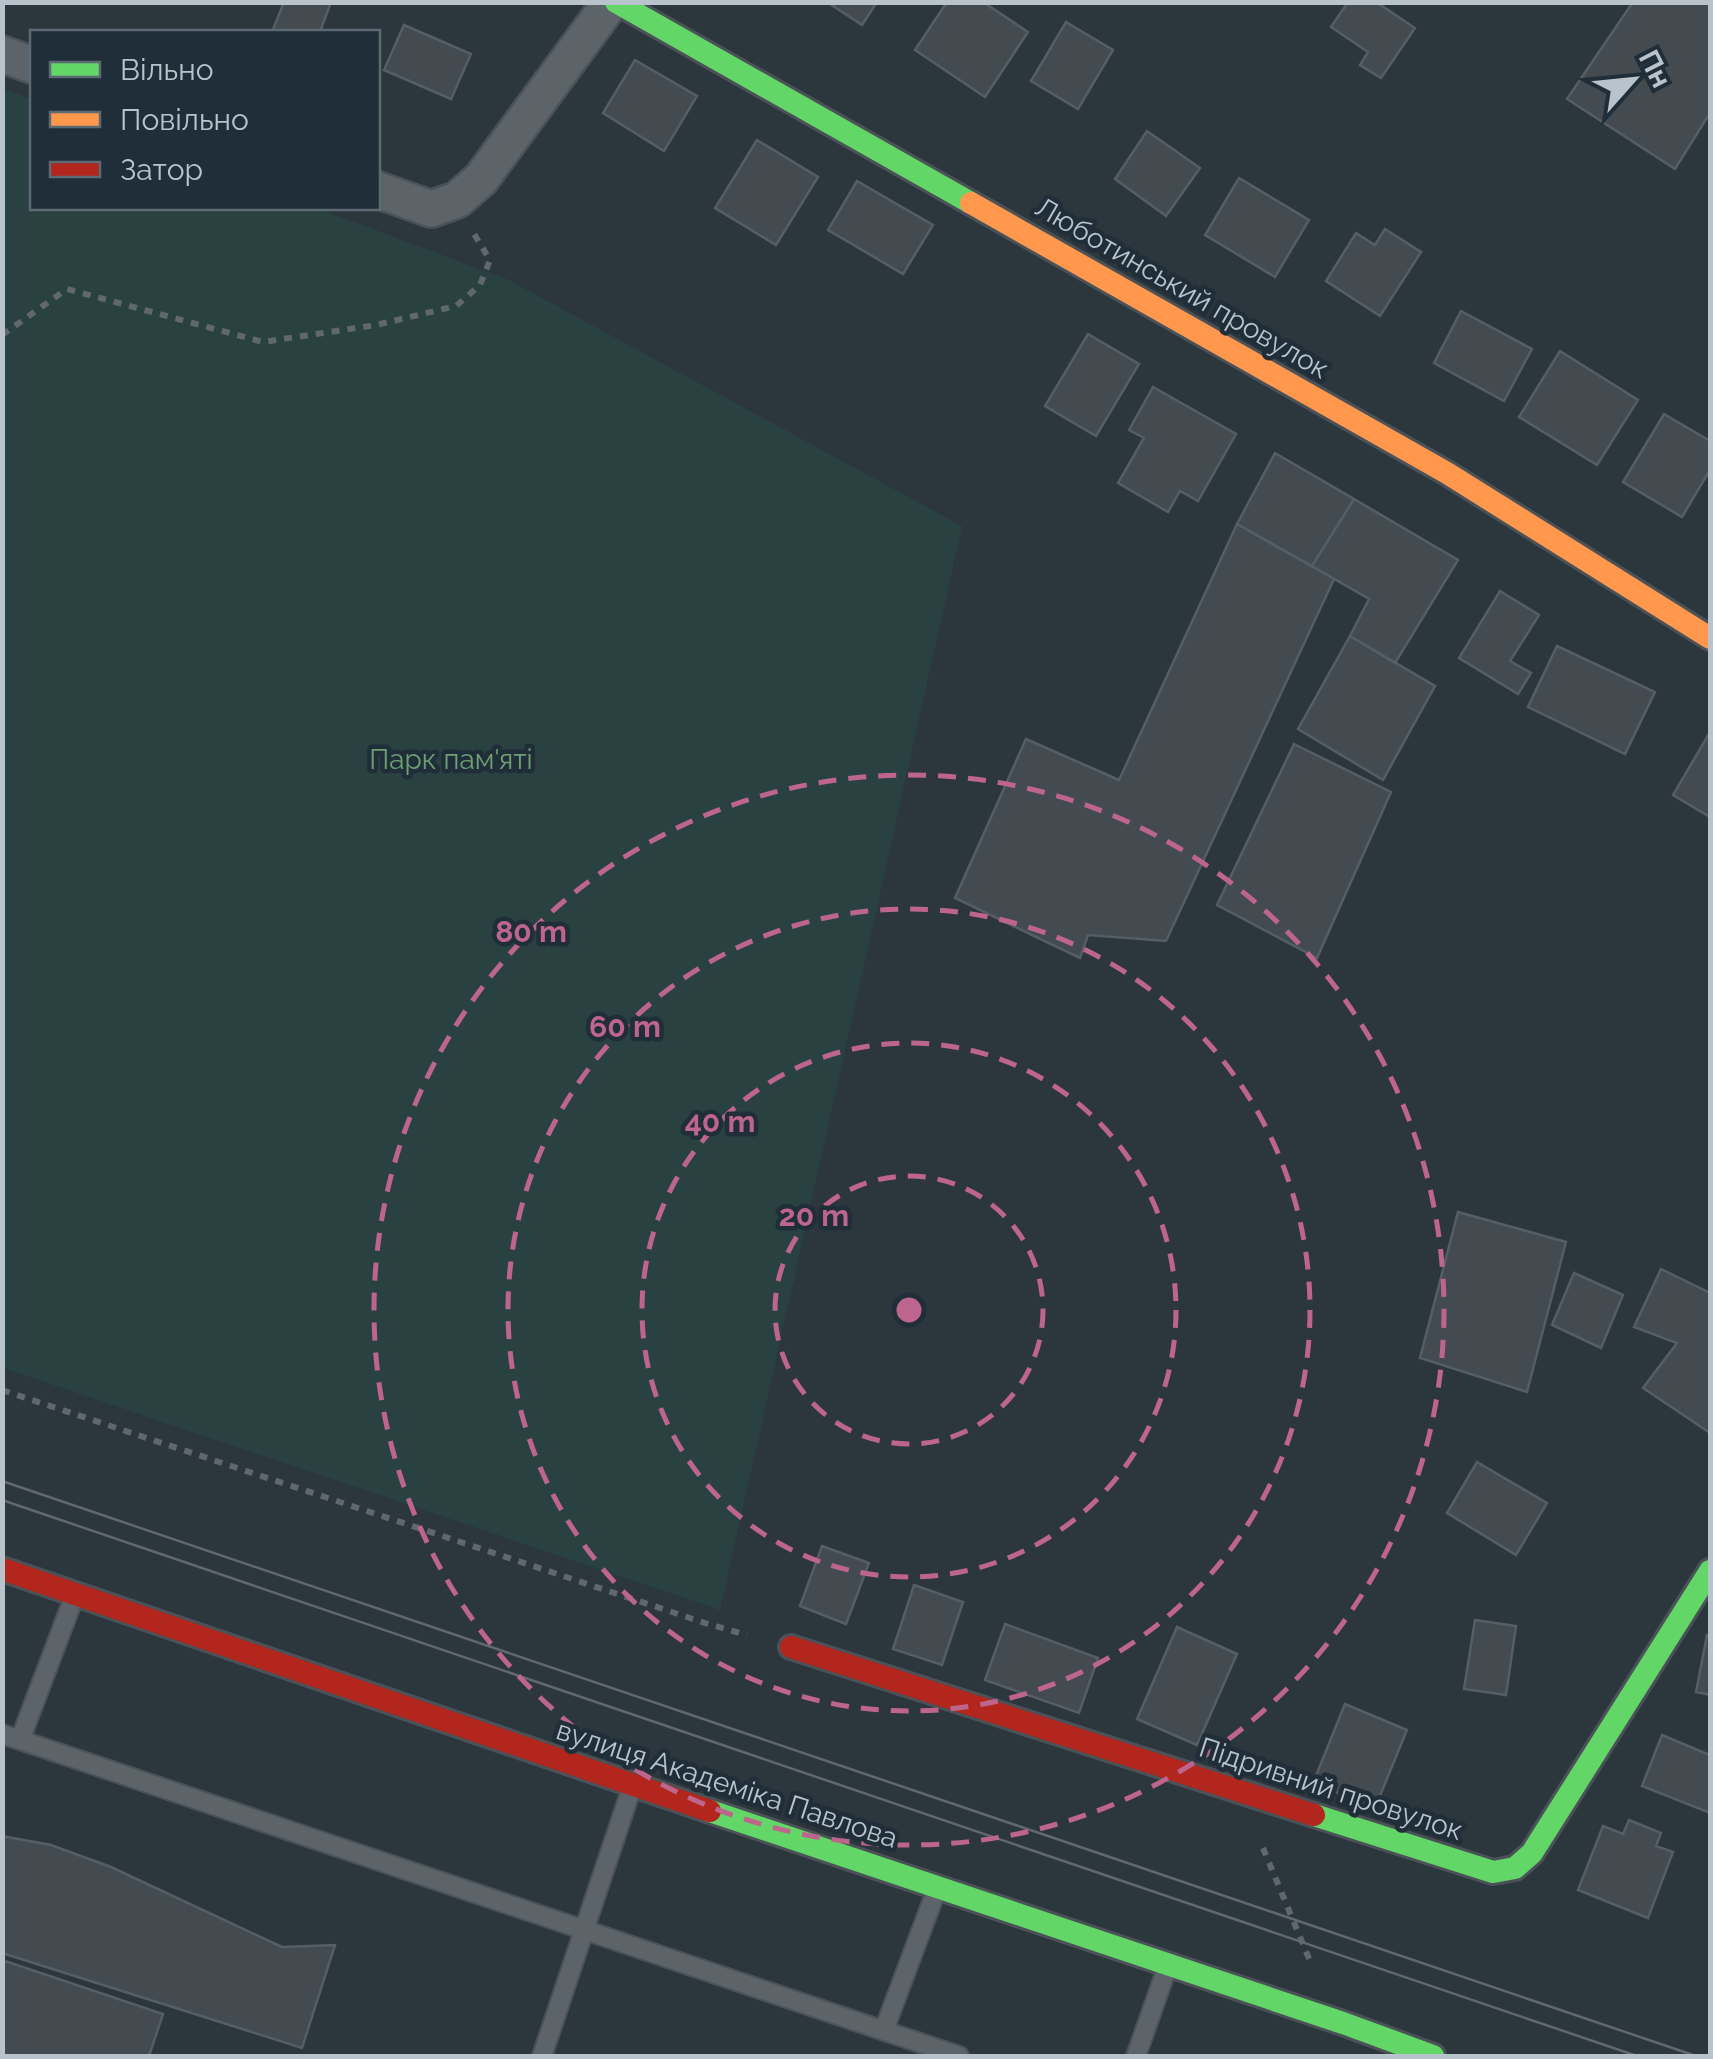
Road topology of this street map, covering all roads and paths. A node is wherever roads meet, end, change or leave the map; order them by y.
1 (614, 2) edge
2 (2, 54) edge
3 (30, 64) edge
4 (380, 191) edge
5 (431, 210) junction
6 (2, 335) edge
7 (1710, 638) edge
8 (2, 1390) edge
9 (2, 1568) edge
10 (1710, 1571) edge
11 (76, 1592) junction
12 (790, 1647) joint
13 (12, 1737) edge
14 (633, 1785) junction
15 (1240, 1791) junction
16 (938, 1886) junction
17 (585, 1930) junction
18 (1310, 1961) dead end
19 (1168, 1963) junction
20 (884, 2030) junction
21 (542, 2056) edge
22 (959, 2056) edge
23 (1136, 2056) edge
24 (1433, 2056) edge

1 - 5 street
1 - 7 street, Люботинський провулок
2 - 3 street
4 - 5 street
5 - 6 path
8 - 12 path
9 - 11 street, вулиця Академіка Павлова
10 - 15 street, Підривний провулок
11 - 13 lane
11 - 14 street, вулиця Академіка Павлова
12 - 15 street, Підривний провулок
13 - 17 lane
14 - 16 street, вулиця Академіка Павлова
14 - 17 lane
15 - 18 path
16 - 19 street, вулиця Академіка Павлова
16 - 20 lane
17 - 20 lane
17 - 21 lane
19 - 23 lane
19 - 24 street, вулиця Академіка Павлова
20 - 22 lane

